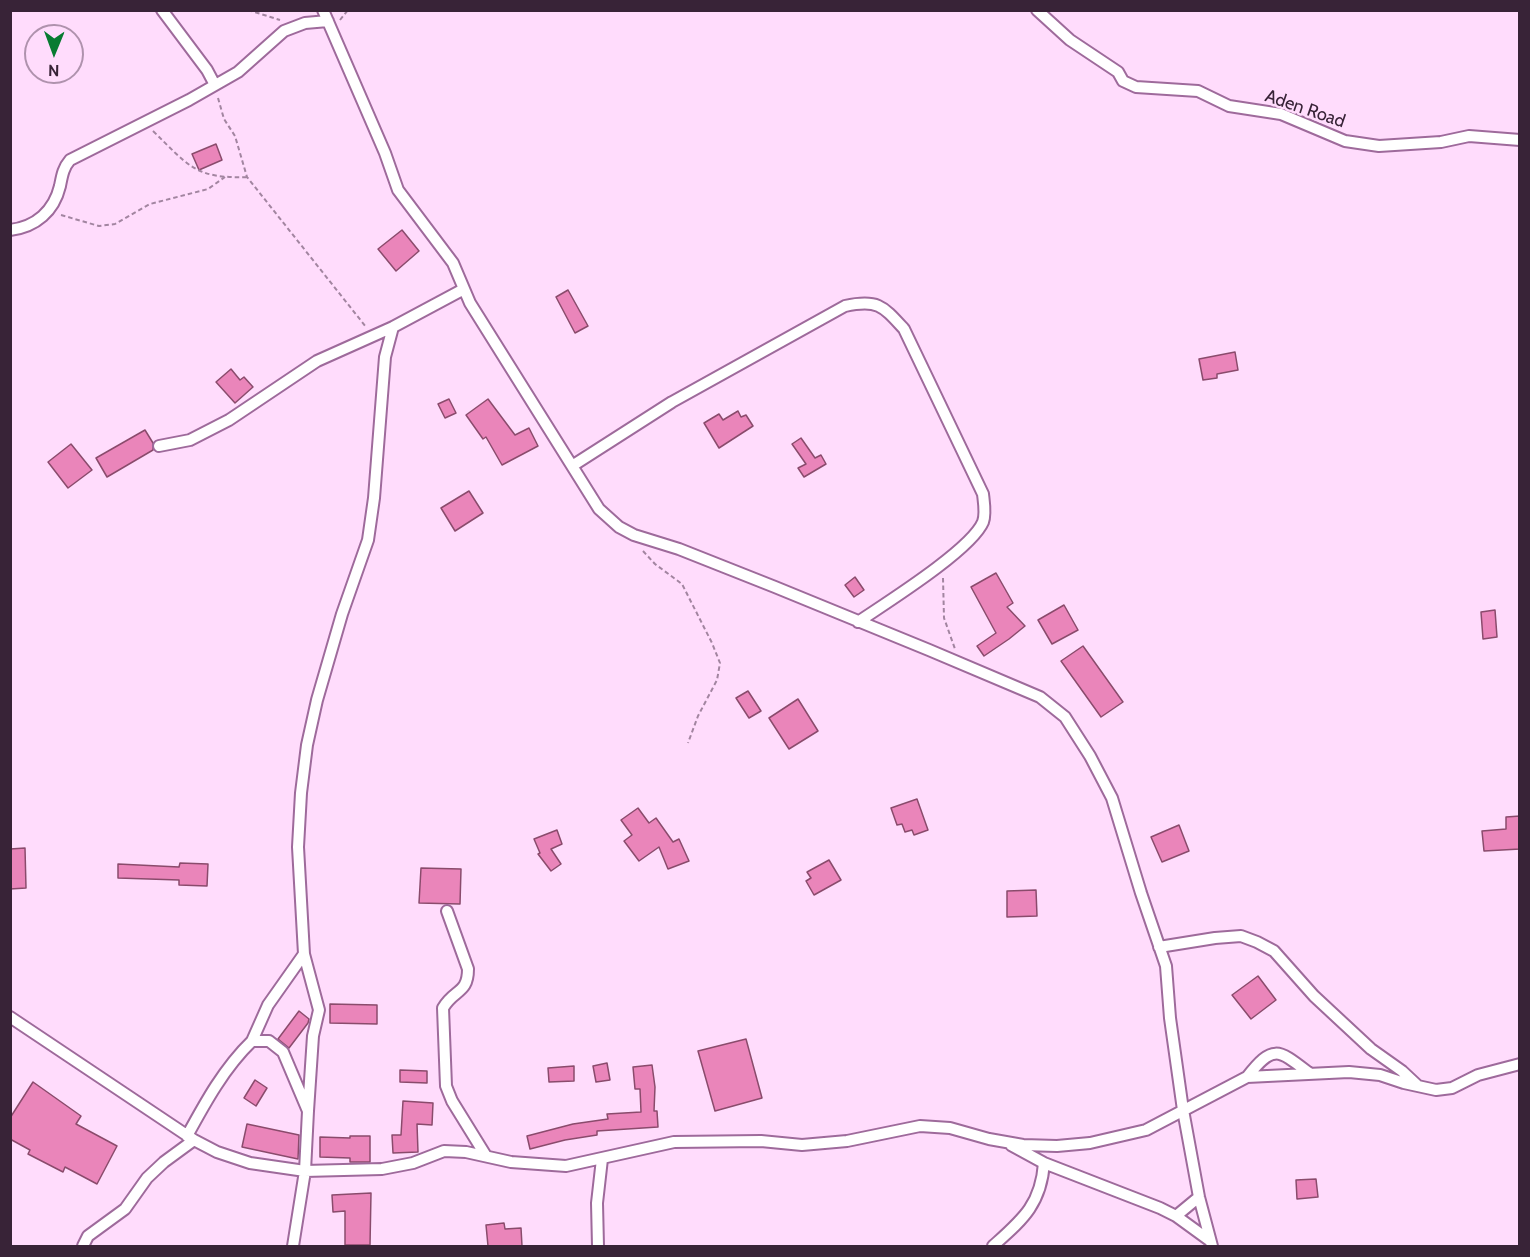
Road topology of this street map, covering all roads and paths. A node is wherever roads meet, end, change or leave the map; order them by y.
1 (162, 10) edge
2 (248, 10) edge
3 (323, 10) edge
4 (1037, 10) edge
5 (328, 21) junction
6 (296, 25) junction
7 (215, 85) junction
8 (145, 123) junction
9 (1520, 140) edge
10 (225, 177) junction
11 (248, 177) junction
12 (44, 217) junction
13 (10, 230) edge
14 (464, 289) junction
15 (393, 327) junction
16 (374, 336) junction
17 (159, 446) dead end
18 (572, 466) junction
19 (634, 535) junction
20 (944, 561) junction
21 (858, 622) junction
22 (960, 664) junction
23 (688, 743) dead end
24 (447, 911) dead end
25 (1159, 947) junction
26 (304, 954) junction
27 (10, 1017) edge
28 (252, 1041) junction
29 (1520, 1064) edge
30 (1309, 1073) junction
31 (1247, 1077) junction
32 (1418, 1087) junction
33 (1183, 1110) junction
34 (308, 1111) junction
35 (190, 1138) junction
36 (1006, 1142) junction
37 (486, 1156) junction
38 (602, 1159) junction
39 (1044, 1163) junction
40 (305, 1171) junction
41 (1199, 1197) junction
42 (1176, 1216) junction
43 (1211, 1243) edge
44 (83, 1246) edge
45 (293, 1246) edge
46 (598, 1246) edge
47 (993, 1246) edge

1 - 7 street
2 - 6 path
3 - 5 street
4 - 9 street, Aden Road
5 - 6 street
5 - 14 street
6 - 7 street
7 - 8 street
7 - 11 path
8 - 10 path
8 - 12 street
10 - 11 path
10 - 12 path
11 - 16 path
12 - 13 street
14 - 15 street
14 - 18 street
15 - 16 street
15 - 26 street
16 - 17 street
18 - 19 street
18 - 20 street
19 - 21 street
19 - 23 path
20 - 21 street
20 - 22 path
21 - 22 street
22 - 25 street
24 - 37 street
25 - 32 street
25 - 33 street
26 - 28 street
26 - 34 street
27 - 35 street
28 - 34 street
28 - 35 street
29 - 32 street
30 - 31 street
30 - 31 street
30 - 32 street
31 - 33 street
33 - 36 street
33 - 41 street
34 - 40 street
35 - 40 street
35 - 44 street
36 - 38 street
36 - 39 street
37 - 38 street
37 - 40 street
38 - 46 street
39 - 42 street
39 - 47 street
40 - 45 street
41 - 42 street
41 - 43 street
42 - 43 street

